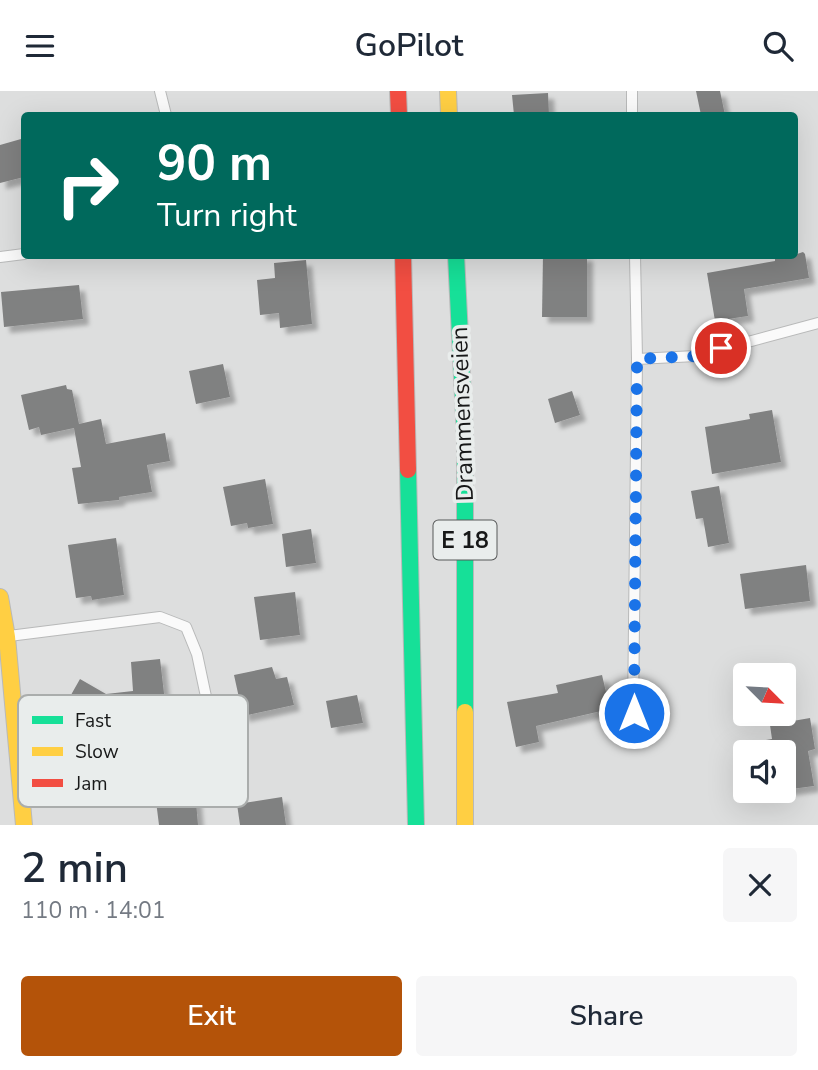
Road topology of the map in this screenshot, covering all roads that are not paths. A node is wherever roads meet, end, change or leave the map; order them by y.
1 (160, 91) edge
2 (398, 91) edge
3 (448, 91) edge
4 (632, 91) edge
5 (165, 112) edge
6 (399, 112) edge
7 (449, 112) edge
8 (632, 112) edge
9 (21, 254) edge
10 (0, 257) edge
11 (403, 259) edge
12 (456, 259) edge
13 (635, 259) edge
14 (818, 323) edge
15 (637, 359) junction
16 (1, 605) edge
17 (7, 637) junction
18 (206, 695) edge
19 (634, 713) dead end
20 (18, 759) edge
21 (22, 807) edge
22 (24, 825) edge
23 (416, 825) edge
24 (465, 825) edge

1 - 5 lane
2 - 6 main road
3 - 7 main road
4 - 8 lane
9 - 10 lane
11 - 23 main road, E 18
12 - 24 main road, Drammensveien / E 18
13 - 15 lane
14 - 15 lane
15 - 19 lane
16 - 17 main road
17 - 18 lane
17 - 20 main road
21 - 22 main road

